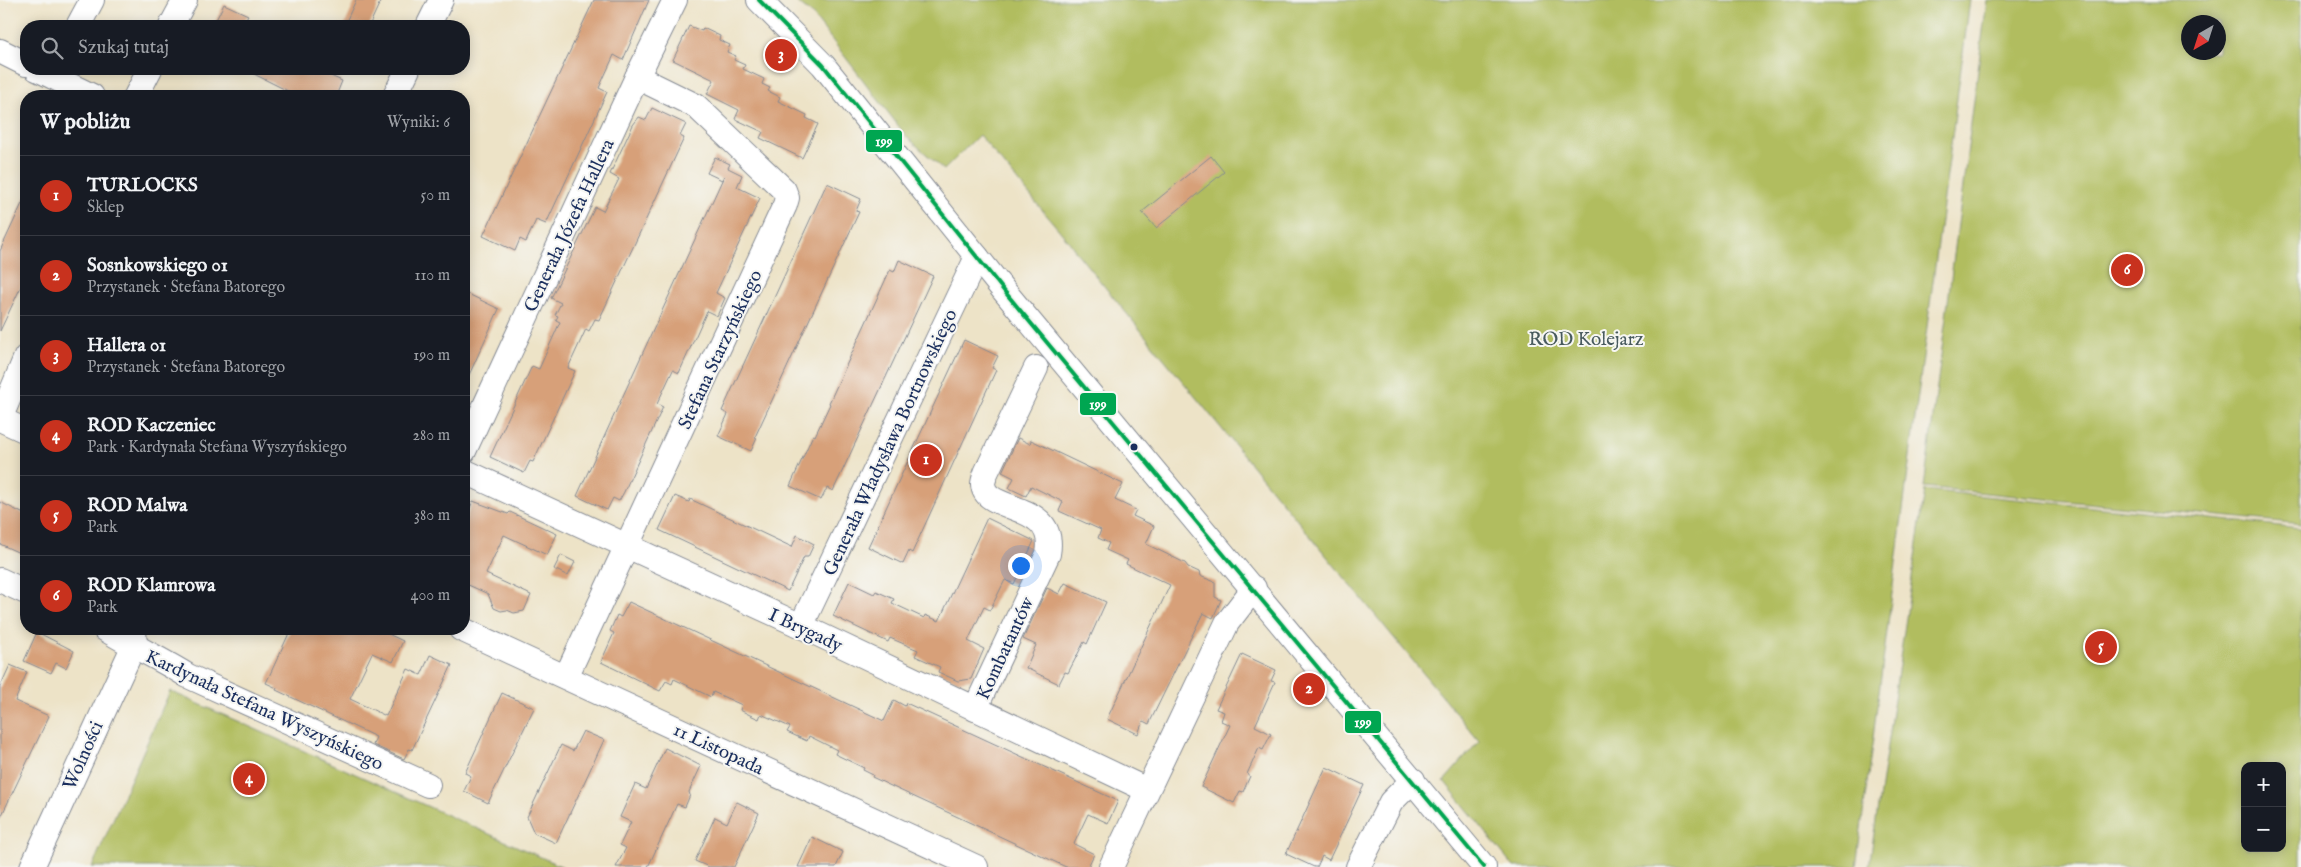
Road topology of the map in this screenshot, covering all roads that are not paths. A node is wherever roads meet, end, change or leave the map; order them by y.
1 (92, 0) edge
2 (184, 0) edge
3 (441, 0) edge
4 (675, 0) edge
5 (760, 0) edge
6 (81, 20) edge
7 (174, 20) edge
8 (431, 20) edge
9 (0, 51) edge
10 (20, 61) edge
11 (56, 75) edge
12 (147, 75) edge
13 (405, 75) edge
14 (637, 77) junction
15 (82, 90) edge
16 (139, 90) edge
17 (398, 90) edge
18 (977, 257) junction
19 (1036, 368) dead end
20 (20, 371) edge
21 (0, 419) edge
22 (20, 428) edge
23 (470, 438) edge
24 (470, 474) edge
25 (627, 547) junction
26 (0, 580) edge
27 (1254, 588) junction
28 (20, 589) edge
29 (801, 626) junction
30 (470, 633) edge
31 (138, 637) edge
32 (566, 677) junction
33 (975, 709) junction
34 (1413, 780) junction
35 (428, 784) dead end
36 (1147, 790) junction
37 (32, 867) edge
38 (976, 867) edge
39 (1112, 867) edge
40 (1358, 867) edge
41 (1484, 867) edge

1 - 6 street
2 - 7 street
3 - 8 street
4 - 14 street, Generała Józefa Hallera
5 - 18 street
9 - 10 street
11 - 15 street
12 - 16 street
13 - 17 street
14 - 23 street, Generała Józefa Hallera
14 - 25 street, Stefana Starzyńskiego
18 - 27 street
18 - 29 street, Generała Władysława Bortnowskiego
19 - 33 street, Kombatantów
20 - 21 street
21 - 22 street
24 - 25 street, I Brygady
25 - 29 street, I Brygady
25 - 32 street, Stefana Starzyńskiego
26 - 28 street
27 - 34 street
27 - 36 street
29 - 33 street, I Brygady
30 - 32 street, 11 Listopada
31 - 35 street, Kardynała Stefana Wyszyńskiego
31 - 37 street, Wolności
32 - 38 street, 11 Listopada
33 - 36 street, I Brygady
34 - 40 street
34 - 41 street
36 - 39 street

